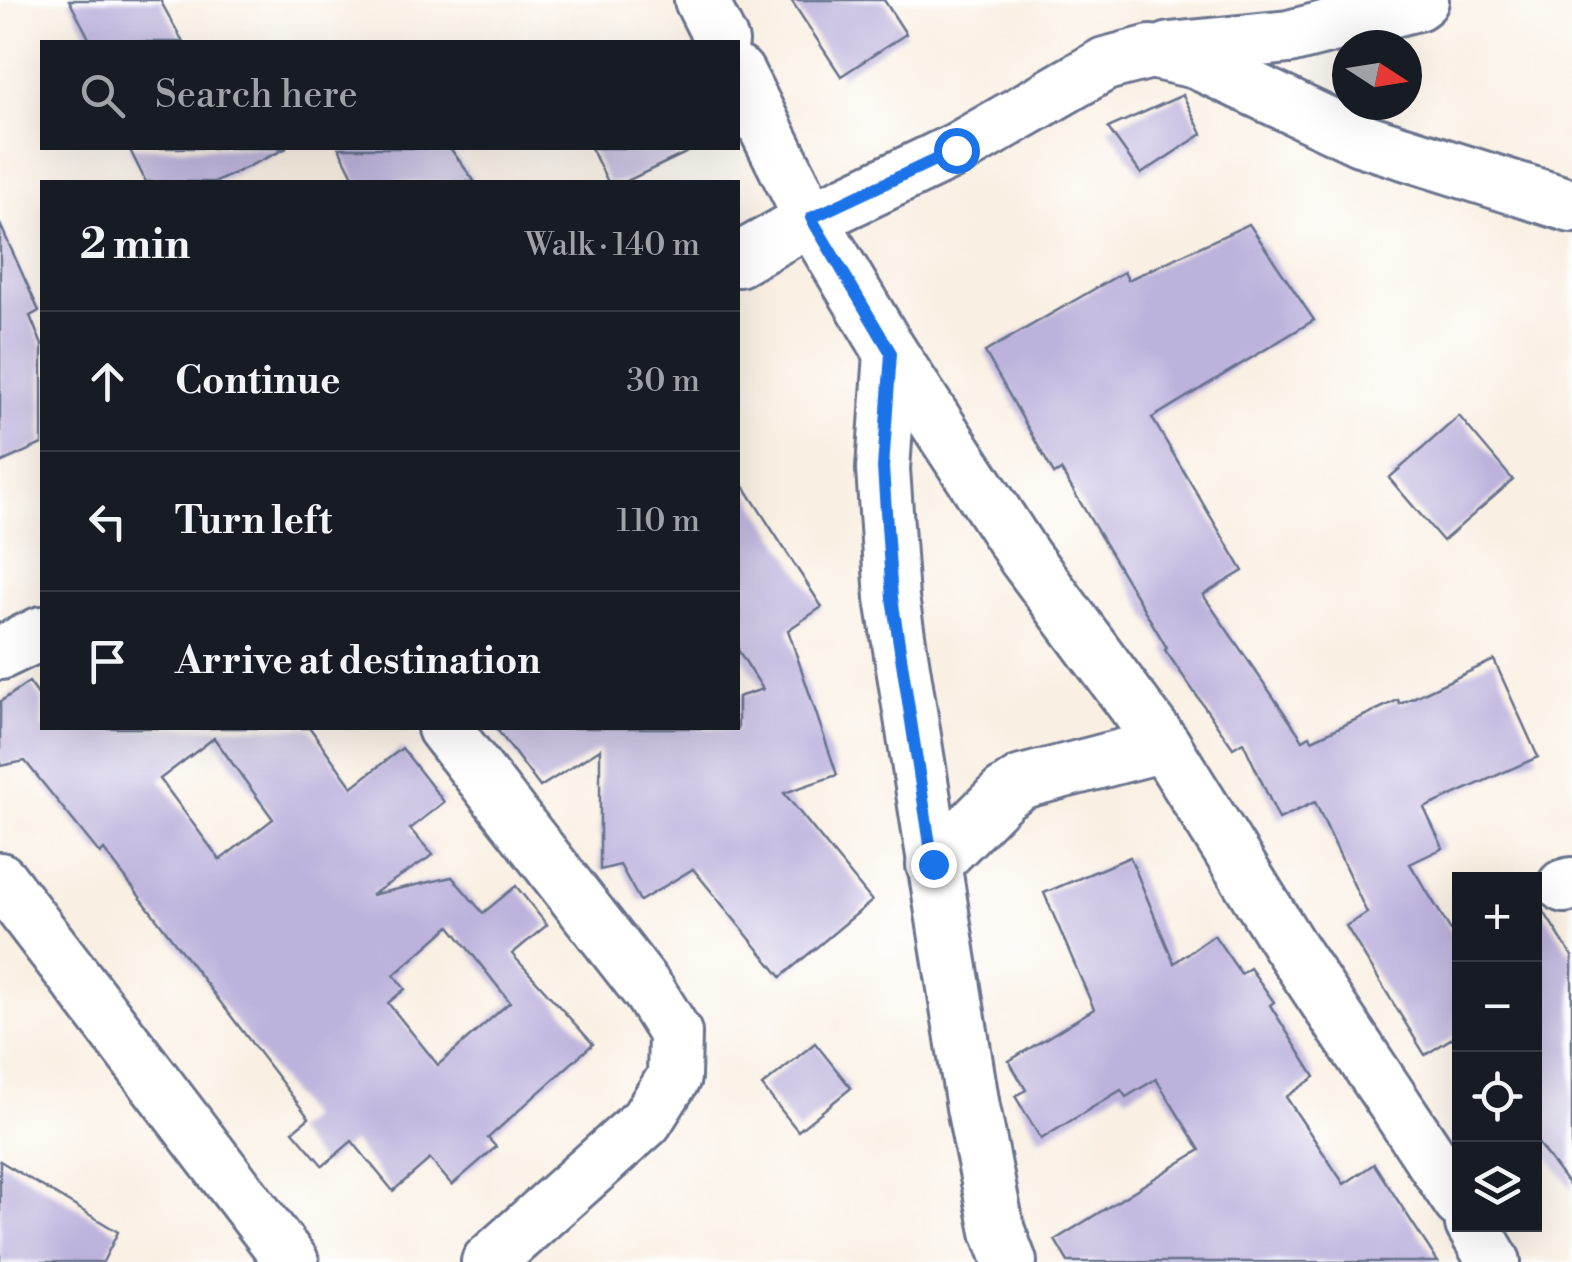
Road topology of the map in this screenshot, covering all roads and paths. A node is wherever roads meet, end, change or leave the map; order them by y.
1 (701, 0) edge
2 (1422, 0) edge
3 (721, 40) edge
4 (1151, 52) junction
5 (740, 77) edge
6 (1572, 206) edge
7 (811, 218) junction
8 (740, 259) edge
9 (891, 353) junction
10 (40, 633) edge
11 (0, 653) edge
12 (446, 730) edge
13 (1164, 745) junction
14 (933, 864) junction
15 (0, 879) edge
16 (1452, 1190) edge
17 (1477, 1232) edge
18 (292, 1262) edge
19 (488, 1262) edge
20 (1010, 1262) edge
21 (1494, 1262) edge

1 - 3 street
2 - 4 street
4 - 6 street
4 - 7 street
5 - 7 street
7 - 8 street
7 - 9 street
9 - 13 street
9 - 14 street
10 - 11 street
12 - 19 street
13 - 14 street
13 - 16 street
14 - 20 street
15 - 18 street
17 - 21 street

